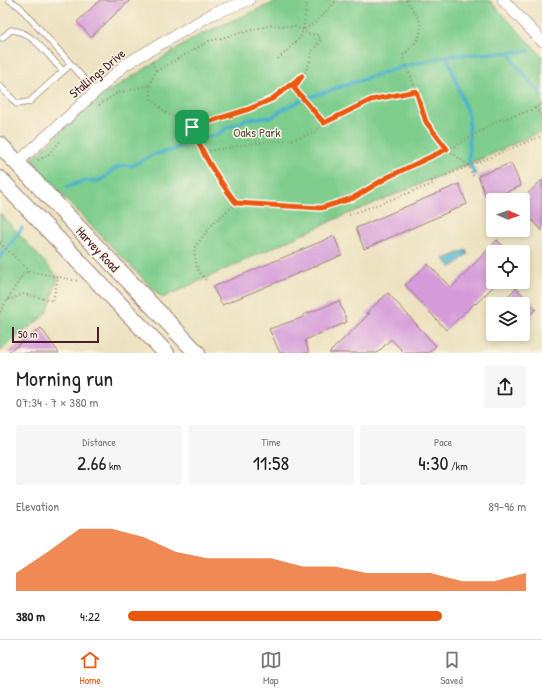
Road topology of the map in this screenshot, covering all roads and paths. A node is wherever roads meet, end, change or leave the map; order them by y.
1 (9, 0) edge
2 (248, 0) edge
3 (307, 0) edge
4 (337, 0) edge
5 (406, 0) edge
6 (502, 0) edge
7 (303, 30) junction
8 (2, 38) dead end
9 (542, 41) edge
10 (278, 59) dead end
11 (152, 62) dead end
12 (70, 65) junction
13 (62, 71) junction
14 (156, 71) junction
15 (302, 76) junction
16 (149, 85) junction
17 (0, 86) edge
18 (95, 91) junction
19 (416, 91) junction
20 (542, 104) edge
21 (95, 108) dead end
22 (535, 108) junction
23 (542, 115) edge
24 (324, 123) junction
25 (192, 127) junction
26 (542, 136) edge
27 (62, 139) dead end
28 (0, 145) edge
29 (447, 149) junction
30 (201, 152) junction
31 (38, 160) dead end
32 (17, 163) junction
33 (469, 166) junction
34 (472, 176) dead end
35 (0, 179) edge
36 (236, 203) junction
37 (349, 215) dead end
38 (0, 243) edge
39 (29, 271) junction
40 (58, 278) junction
41 (206, 280) dead end
42 (79, 282) dead end
43 (100, 283) junction
44 (8, 300) junction
45 (0, 312) edge
46 (166, 321) junction
47 (166, 353) edge
48 (196, 353) edge

1 - 12 lane
2 - 18 street, Stallings Drive
3 - 7 path
4 - 7 path
5 - 19 path
6 - 9 street
7 - 10 path
7 - 14 path
7 - 15 path
8 - 13 lane
11 - 14 path
12 - 13 lane
12 - 18 lane
13 - 17 lane
14 - 16 path
15 - 24 path
15 - 25 path
16 - 21 path
16 - 25 path
18 - 32 street, Stallings Drive
19 - 24 path
19 - 29 path
20 - 22 path
22 - 23 path
22 - 29 path
24 - 30 path
25 - 30 path
26 - 33 path
27 - 31 path
28 - 32 main road, Harvey Road
29 - 33 path
29 - 36 path
30 - 36 path
32 - 46 main road, Harvey Road
33 - 34 path
33 - 37 path
35 - 43 main road, Harvey Road
36 - 41 path
38 - 39 path
39 - 40 path
39 - 44 path
40 - 42 path
40 - 44 path
43 - 46 main road
43 - 47 main road, Harvey Road
44 - 45 path
46 - 48 main road, Harvey Road

